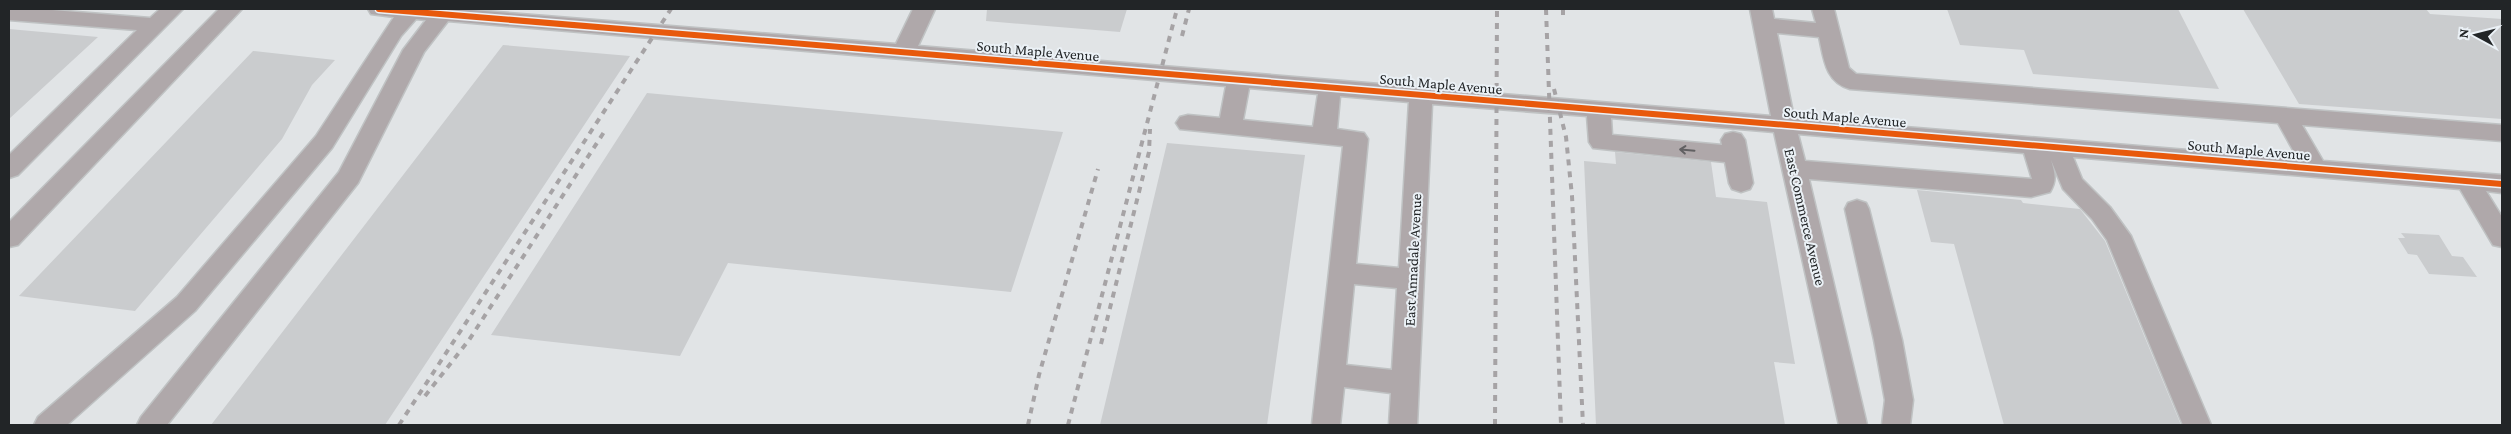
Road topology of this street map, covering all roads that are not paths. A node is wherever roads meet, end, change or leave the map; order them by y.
1 (172, 9) edge
2 (231, 9) edge
3 (379, 9) edge
4 (924, 9) edge
5 (411, 10) edge
6 (9, 13) edge
7 (442, 14) junction
8 (1763, 17) edge
9 (1826, 20) edge
10 (155, 25) junction
11 (904, 52) junction
12 (1239, 80) junction
13 (1330, 88) junction
14 (1421, 95) junction
15 (1598, 109) junction
16 (2285, 116) junction
17 (1730, 120) junction
18 (1188, 124) dead end
19 (1784, 124) junction
20 (1230, 127) junction
21 (2502, 133) edge
22 (1324, 136) junction
23 (2046, 146) junction
24 (1736, 155) junction
25 (2315, 168) junction
26 (1794, 169) junction
27 (9, 170) edge
28 (2467, 181) junction
29 (1741, 183) dead end
30 (2502, 184) edge
31 (1857, 209) dead end
32 (9, 238) edge
33 (2502, 238) edge
34 (1342, 273) junction
35 (1412, 279) junction
36 (1333, 375) junction
37 (1406, 384) junction
38 (48, 425) edge
39 (151, 425) edge
40 (1326, 425) edge
41 (1403, 425) edge
42 (1853, 425) edge
43 (1896, 425) edge
44 (2196, 425) edge

1 - 10 street
2 - 32 street
3 - 5 street, South Maple Avenue
4 - 11 street
5 - 7 street, South Maple Avenue
5 - 38 street
6 - 10 street
7 - 11 street, South Maple Avenue
7 - 39 street
8 - 9 street
8 - 19 street, East Commerce Avenue
9 - 16 street
10 - 27 street
11 - 12 street, South Maple Avenue
12 - 13 street, South Maple Avenue
12 - 20 street
13 - 14 street, South Maple Avenue
13 - 22 street
14 - 15 street, South Maple Avenue
14 - 35 street, East Annadale Avenue
15 - 17 street, South Maple Avenue
24 -> 15 street
16 - 21 street
16 - 25 street
17 - 19 street, South Maple Avenue
17 - 24 street
18 - 20 street
19 - 23 street, South Maple Avenue
19 - 26 street, East Commerce Avenue
20 - 22 street
22 - 34 street
23 - 25 street, South Maple Avenue
23 - 26 street
23 - 44 street
24 - 29 street
25 - 28 street, South Maple Avenue
26 - 42 street, East Commerce Avenue
28 - 30 street, South Maple Avenue
28 - 33 street
31 - 43 street
34 - 35 street
34 - 36 street
35 - 37 street, East Annadale Avenue
36 - 37 street
36 - 40 street
37 - 41 street, East Annadale Avenue

